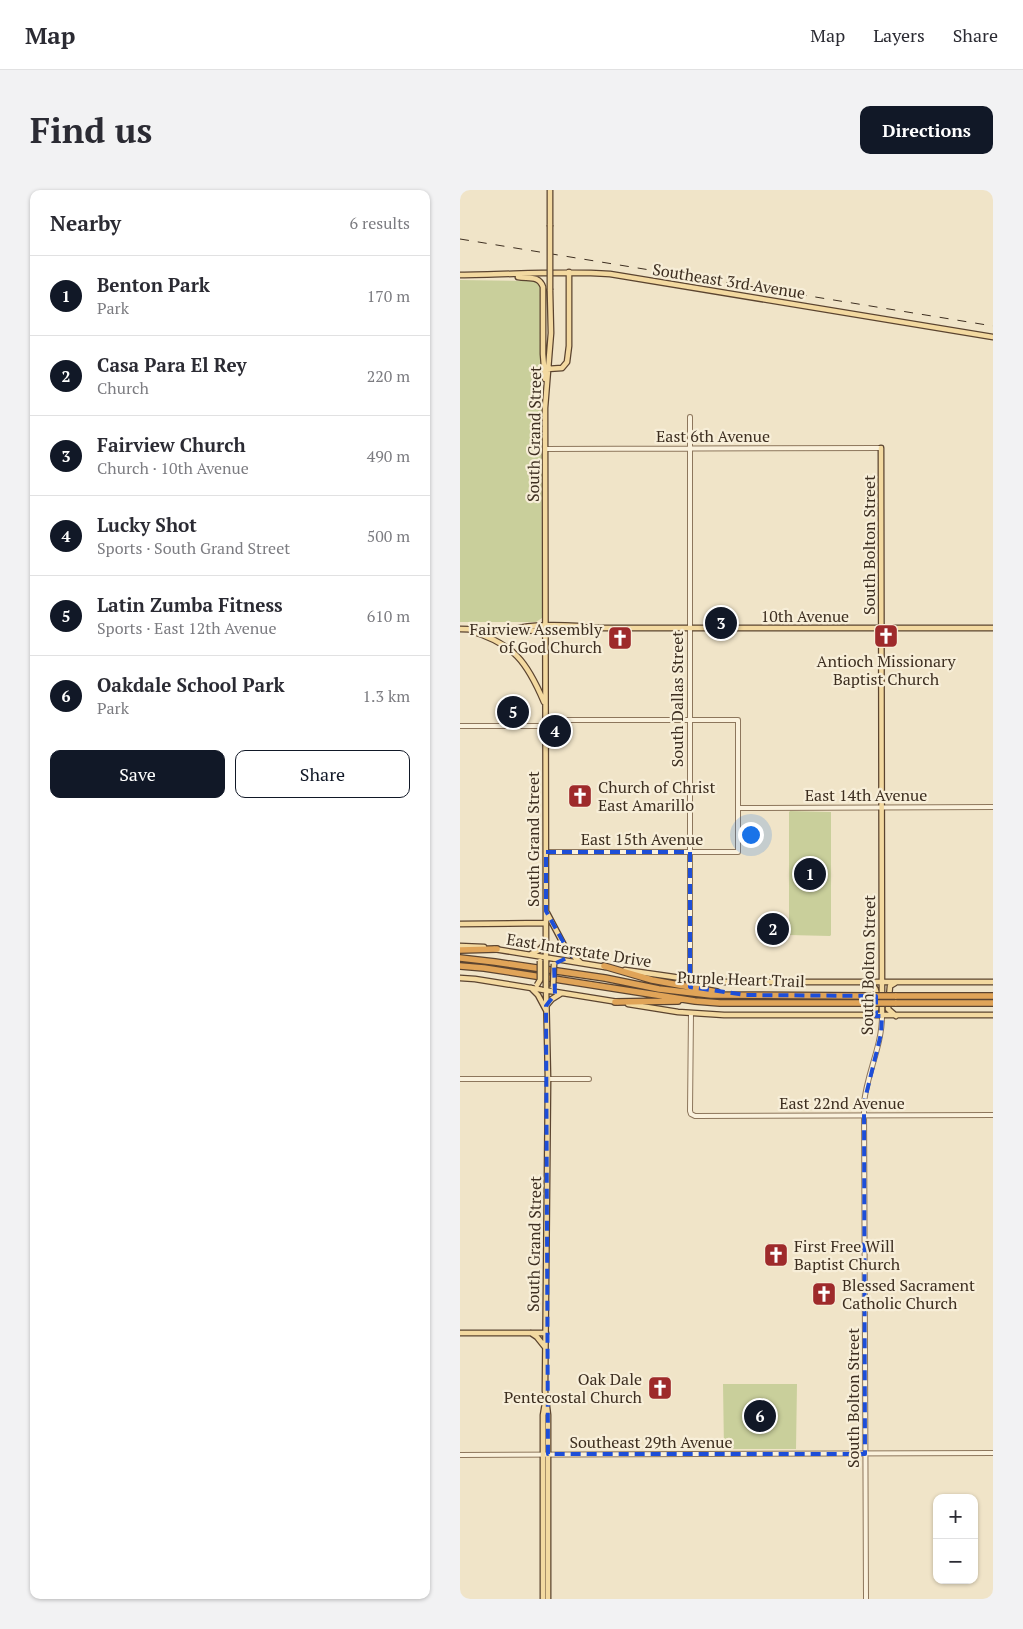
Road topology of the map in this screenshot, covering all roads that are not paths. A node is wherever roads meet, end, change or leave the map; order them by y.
1 (550, 190) edge
2 (568, 272) junction
3 (512, 275) junction
4 (460, 276) edge
5 (993, 337) edge
6 (545, 368) junction
7 (690, 418) dead end
8 (690, 448) junction
9 (881, 448) joint
10 (545, 449) junction
11 (546, 616) junction
12 (531, 626) junction
13 (546, 628) junction
14 (690, 628) junction
15 (882, 628) junction
16 (993, 628) edge
17 (462, 629) edge
18 (492, 629) junction
19 (516, 629) junction
20 (496, 640) junction
21 (546, 705) junction
22 (690, 720) junction
23 (546, 723) junction
24 (460, 726) edge
25 (738, 808) junction
26 (882, 808) junction
27 (993, 808) edge
28 (546, 852) junction
29 (690, 852) junction
30 (546, 911) junction
31 (546, 923) junction
32 (460, 924) edge
33 (546, 943) junction
34 (460, 946) edge
35 (460, 950) edge
36 (497, 950) junction
37 (527, 954) junction
38 (460, 958) edge
39 (544, 960) junction
40 (562, 960) junction
41 (581, 963) junction
42 (460, 966) edge
43 (604, 966) junction
44 (460, 978) edge
45 (690, 980) junction
46 (868, 982) junction
47 (882, 982) junction
48 (896, 982) junction
49 (993, 982) edge
50 (531, 988) junction
51 (546, 989) junction
52 (556, 992) junction
53 (564, 994) junction
54 (746, 995) junction
55 (993, 996) edge
56 (615, 1002) junction
57 (704, 1002) junction
58 (993, 1003) edge
59 (546, 1008) junction
60 (690, 1013) junction
61 (993, 1015) edge
62 (867, 1016) junction
63 (882, 1016) junction
64 (896, 1016) junction
65 (460, 1079) edge
66 (548, 1079) junction
67 (588, 1079) dead end
68 (865, 1115) junction
69 (993, 1115) edge
70 (460, 1333) edge
71 (530, 1333) junction
72 (546, 1333) junction
73 (546, 1348) junction
74 (866, 1454) junction
75 (993, 1454) edge
76 (460, 1455) edge
77 (546, 1455) junction
78 (543, 1599) edge
79 (548, 1599) edge
80 (866, 1599) edge

1 - 6 main road, South Grand Street, bridge
2 - 3 main road, Southeast 3rd Avenue
2 - 5 main road, Southeast 3rd Avenue
2 - 6 main road
3 - 4 main road, Southeast 3rd Avenue
3 - 6 main road
6 - 10 main road, South Grand Street
7 - 8 street, South Dallas Street
8 - 9 street, East 6th Avenue
8 - 10 street, East 6th Avenue
8 - 14 street, South Dallas Street
9 - 15 main road, South Bolton Street
10 - 11 main road, South Grand Street
11 - 12 main road
11 - 13 main road, South Grand Street
12 - 13 main road, 10th Avenue
12 - 19 main road, 10th Avenue
13 - 14 main road, 10th Avenue
13 - 19 main road, 10th Avenue
13 - 21 main road, South Grand Street
14 - 15 main road, 10th Avenue
14 - 22 street, South Dallas Street
15 - 16 main road, 10th Avenue
15 - 26 main road, South Bolton Street
17 - 18 main road
17 - 20 main road
18 - 19 main road
18 - 20 main road
20 - 21 main road
21 - 23 main road, South Grand Street
22 - 23 street
22 - 25 street
22 - 29 street, South Dallas Street
23 - 24 street
23 - 28 main road, South Grand Street
25 - 26 street, East 14th Avenue
25 - 29 street, East 15th Avenue
26 - 27 street, East 14th Avenue
26 - 47 main road, South Bolton Street
28 - 29 street, East 15th Avenue
28 - 30 main road, South Grand Street
29 - 45 street, South Dallas Street
30 - 31 main road, South Grand Street
30 - 41 main road
31 - 32 main road
31 - 33 main road, South Grand Street
33 - 37 main road
33 - 39 main road, South Grand Street
34 - 36 main road, East Interstate Drive
35 - 36 highway
36 - 37 main road, East Interstate Drive
37 - 39 main road, East Interstate Drive
38 - 54 highway, Purple Heart Trail
39 - 40 main road, East Interstate Drive
39 - 50 main road, bridge
39 - 51 main road, South Grand Street, bridge
40 - 41 main road, East Interstate Drive
40 - 52 main road, bridge
41 - 43 main road, East Interstate Drive
42 - 57 highway, Purple Heart Trail
43 - 45 main road, East Interstate Drive
43 - 54 highway
44 - 50 main road
45 - 46 main road, East Interstate Drive
46 - 47 main road, East Interstate Drive
46 - 62 main road
47 - 48 main road, East Interstate Drive
47 - 63 main road, South Bolton Street
48 - 49 main road, East Interstate Drive
48 - 64 main road
50 - 51 main road
50 - 59 main road
51 - 52 main road
51 - 59 main road, South Grand Street
52 - 53 main road
53 - 56 main road
53 - 59 main road
54 - 55 highway, Purple Heart Trail, bridge
56 - 57 highway
56 - 60 main road
57 - 58 highway, Purple Heart Trail, bridge
59 - 66 main road, South Grand Street
60 - 62 main road
60 - 68 street, East 22nd Avenue
61 - 64 main road
62 - 63 main road
63 - 64 main road
63 - 68 street, South Bolton Street
65 - 66 street
66 - 67 street
66 - 72 main road, South Grand Street
68 - 69 street, East 22nd Avenue
68 - 74 street, South Bolton Street
70 - 71 main road
71 - 72 main road
71 - 73 main road
72 - 73 main road, South Grand Street
73 - 77 main road, South Grand Street
74 - 75 street, Southeast 29th Avenue
74 - 77 street, Southeast 29th Avenue
74 - 80 street, South Bolton Street
76 - 77 street, Southeast 29th Avenue
77 - 78 main road, South Grand Street
77 - 79 main road, South Grand Street

